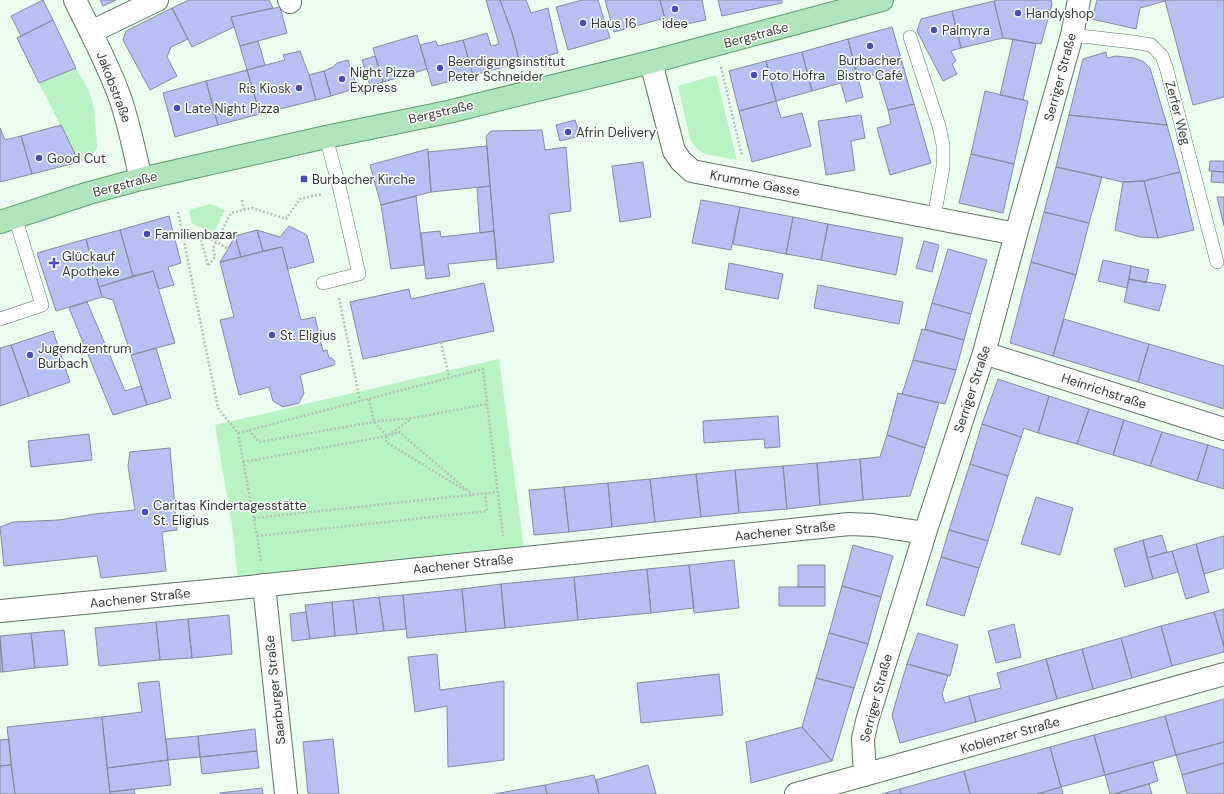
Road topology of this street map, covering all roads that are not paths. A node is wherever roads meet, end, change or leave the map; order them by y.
1 (75, 0) edge
2 (157, 0) edge
3 (882, 0) edge
4 (1080, 0) edge
5 (91, 32) junction
6 (1072, 35) junction
7 (910, 37) dead end
8 (651, 62) junction
9 (326, 137) junction
10 (141, 179) junction
11 (934, 218) junction
12 (7, 220) edge
13 (1016, 234) junction
14 (1217, 262) dead end
15 (329, 281) road end
16 (0, 319) edge
17 (984, 353) junction
18 (1224, 429) edge
19 (925, 533) junction
20 (264, 585) junction
21 (0, 611) edge
22 (1224, 674) edge
23 (865, 775) junction
24 (286, 794) edge
25 (796, 794) edge

1 - 5 street, Jakobstraße
2 - 5 street
3 - 8 main road, Bergstraße
4 - 6 street, Serriger Straße
5 - 10 street, Jakobstraße
6 - 13 street, Serriger Straße
6 - 14 lane, Zerfer Weg
7 - 11 lane
8 - 9 main road, Bergstraße
8 - 11 street, Krumme Gasse
9 - 10 main road, Bergstraße
9 - 15 lane
10 - 12 main road, Bergstraße
11 - 13 street, Krumme Gasse
12 - 16 lane
13 - 17 street, Serriger Straße
17 - 18 street, Heinrichstraße
17 - 19 street, Serriger Straße
19 - 20 street, Aachener Straße
19 - 23 street, Serriger Straße
20 - 21 street, Aachener Straße
20 - 24 street, Saarburger Straße
22 - 23 street, Koblenzer Straße
23 - 25 street, Koblenzer Straße

